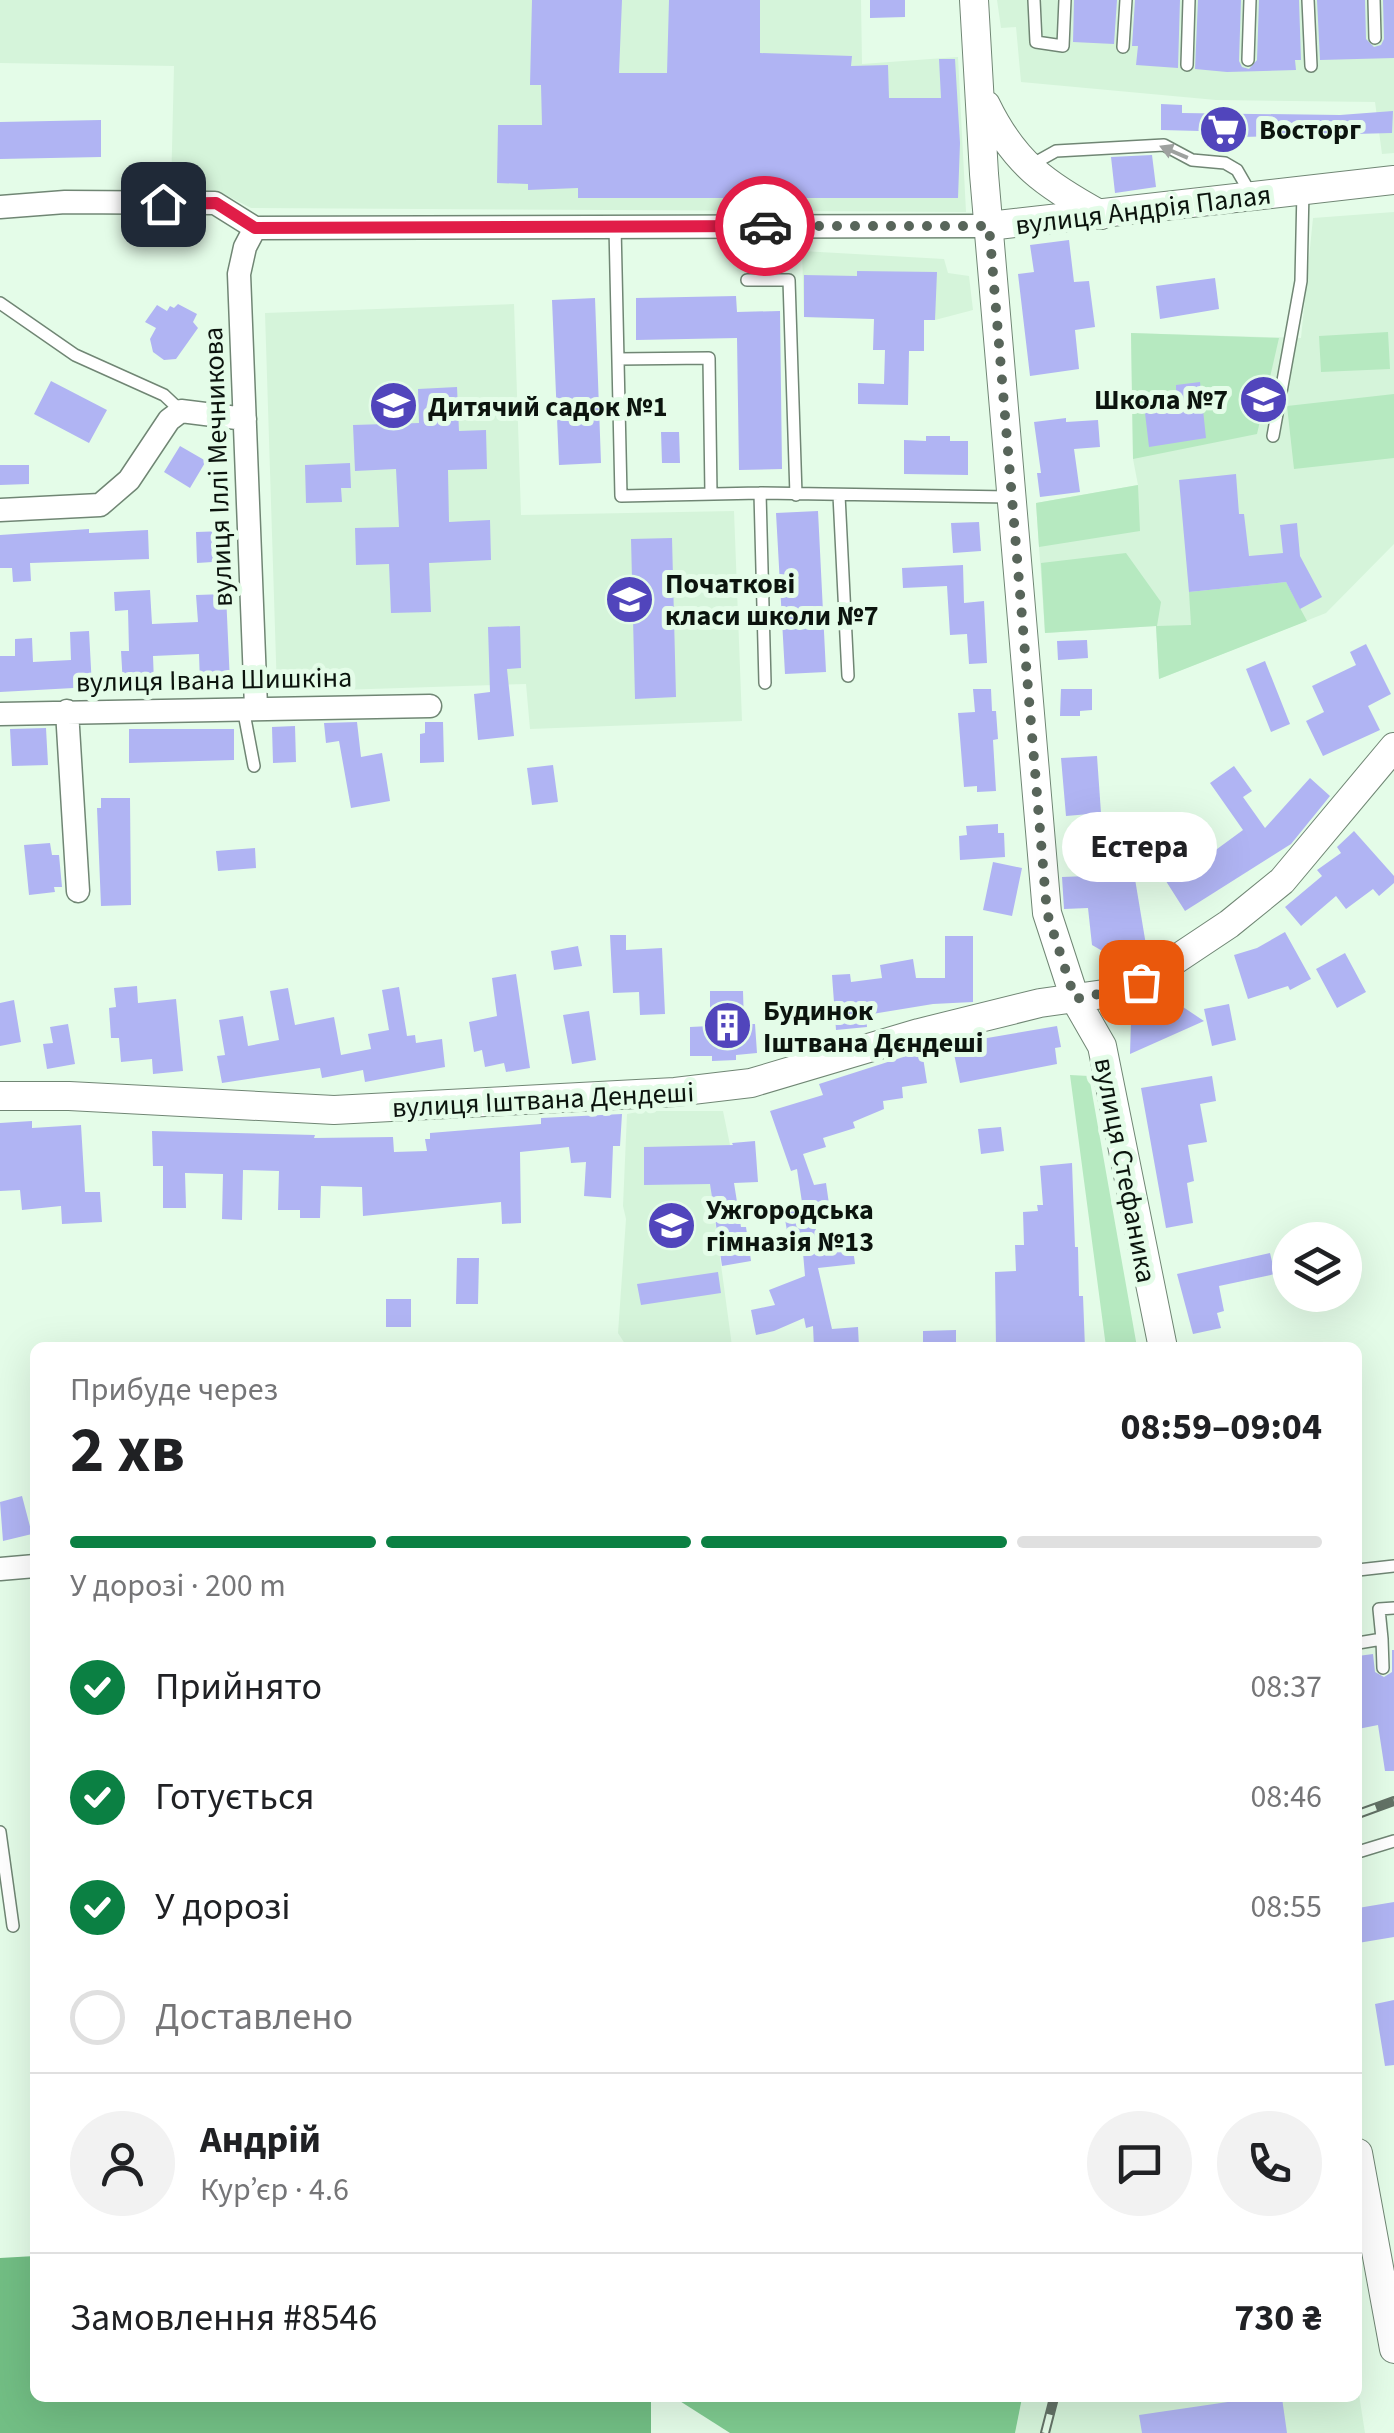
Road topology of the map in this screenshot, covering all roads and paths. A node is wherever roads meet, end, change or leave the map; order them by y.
1 (974, 0) edge
2 (1034, 0) edge
3 (1065, 0) edge
4 (1126, 0) edge
5 (1189, 0) edge
6 (1250, 0) edge
7 (1308, 0) edge
8 (1374, 0) edge
9 (1375, 38) dead end
10 (1123, 47) dead end
11 (1248, 60) dead end
12 (1187, 65) dead end
13 (1311, 66) dead end
14 (982, 95) junction
15 (1027, 167) junction
16 (1394, 180) edge
17 (1303, 190) junction
18 (1252, 196) junction
19 (0, 207) edge
20 (1101, 215) junction
21 (615, 226) junction
22 (989, 226) junction
23 (255, 228) junction
24 (747, 280) dead end
25 (0, 303) edge
26 (618, 360) junction
27 (181, 411) junction
28 (245, 419) junction
29 (1273, 436) dead end
30 (760, 493) junction
31 (712, 494) junction
32 (796, 494) junction
33 (839, 495) junction
34 (1014, 497) junction
35 (0, 510) edge
36 (848, 676) dead end
37 (765, 683) dead end
38 (430, 706) dead end
39 (249, 708) junction
40 (66, 712) junction
41 (0, 714) edge
42 (1394, 747) edge
43 (254, 766) dead end
44 (78, 890) dead end
45 (1075, 999) junction
46 (0, 1096) edge
47 (1161, 1342) edge
48 (30, 1566) edge
49 (1394, 1566) edge
50 (0, 1569) edge
51 (1362, 1570) edge
52 (1394, 1608) edge
53 (1382, 1639) junction
54 (1362, 1642) edge
55 (1383, 1668) dead end
56 (0, 1832) edge
57 (1394, 1840) edge
58 (1362, 1851) edge
59 (13, 1926) dead end
60 (1362, 2175) edge
61 (1394, 2349) edge

1 - 14 street, вулиця Стефаника
2 - 3 lane
4 - 10 lane
5 - 12 lane
6 - 11 lane
7 - 13 lane
8 - 9 lane
14 - 15 street
14 - 22 street, вулиця Стефаника
18 -> 15 lane
15 - 20 street
16 - 17 street, вулиця Андрія Палая
17 - 18 street, вулиця Андрія Палая
17 - 29 lane
18 - 20 street, вулиця Андрія Палая
19 - 23 street
20 - 22 street, вулиця Андрія Палая
21 - 22 street, вулиця Андрія Палая
21 - 23 street, вулиця Андрія Палая
21 - 26 lane
22 - 34 street, вулиця Стефаника
23 - 28 street, вулиця Іллі Мечникова
24 - 32 lane
25 - 27 lane
26 - 31 lane
26 - 31 lane
27 - 28 street
27 - 35 street
28 - 39 street, вулиця Іллі Мечникова
30 - 31 lane
30 - 32 lane
30 - 37 lane
32 - 33 lane
33 - 34 lane
33 - 36 lane
34 - 45 street, вулиця Стефаника
38 - 39 street, вулиця Івана Шишкіна
39 - 40 street, вулиця Івана Шишкіна
39 - 43 lane
40 - 41 street, вулиця Івана Шишкіна
40 - 44 street
42 - 45 street, вулиця Іштвана Дендеші
45 - 46 street, вулиця Іштвана Дендеші
45 - 47 street, вулиця Стефаника
48 - 50 street
49 - 51 lane
52 - 53 lane
53 - 54 lane
53 - 55 lane
56 - 59 lane
57 - 58 lane
60 - 61 street

